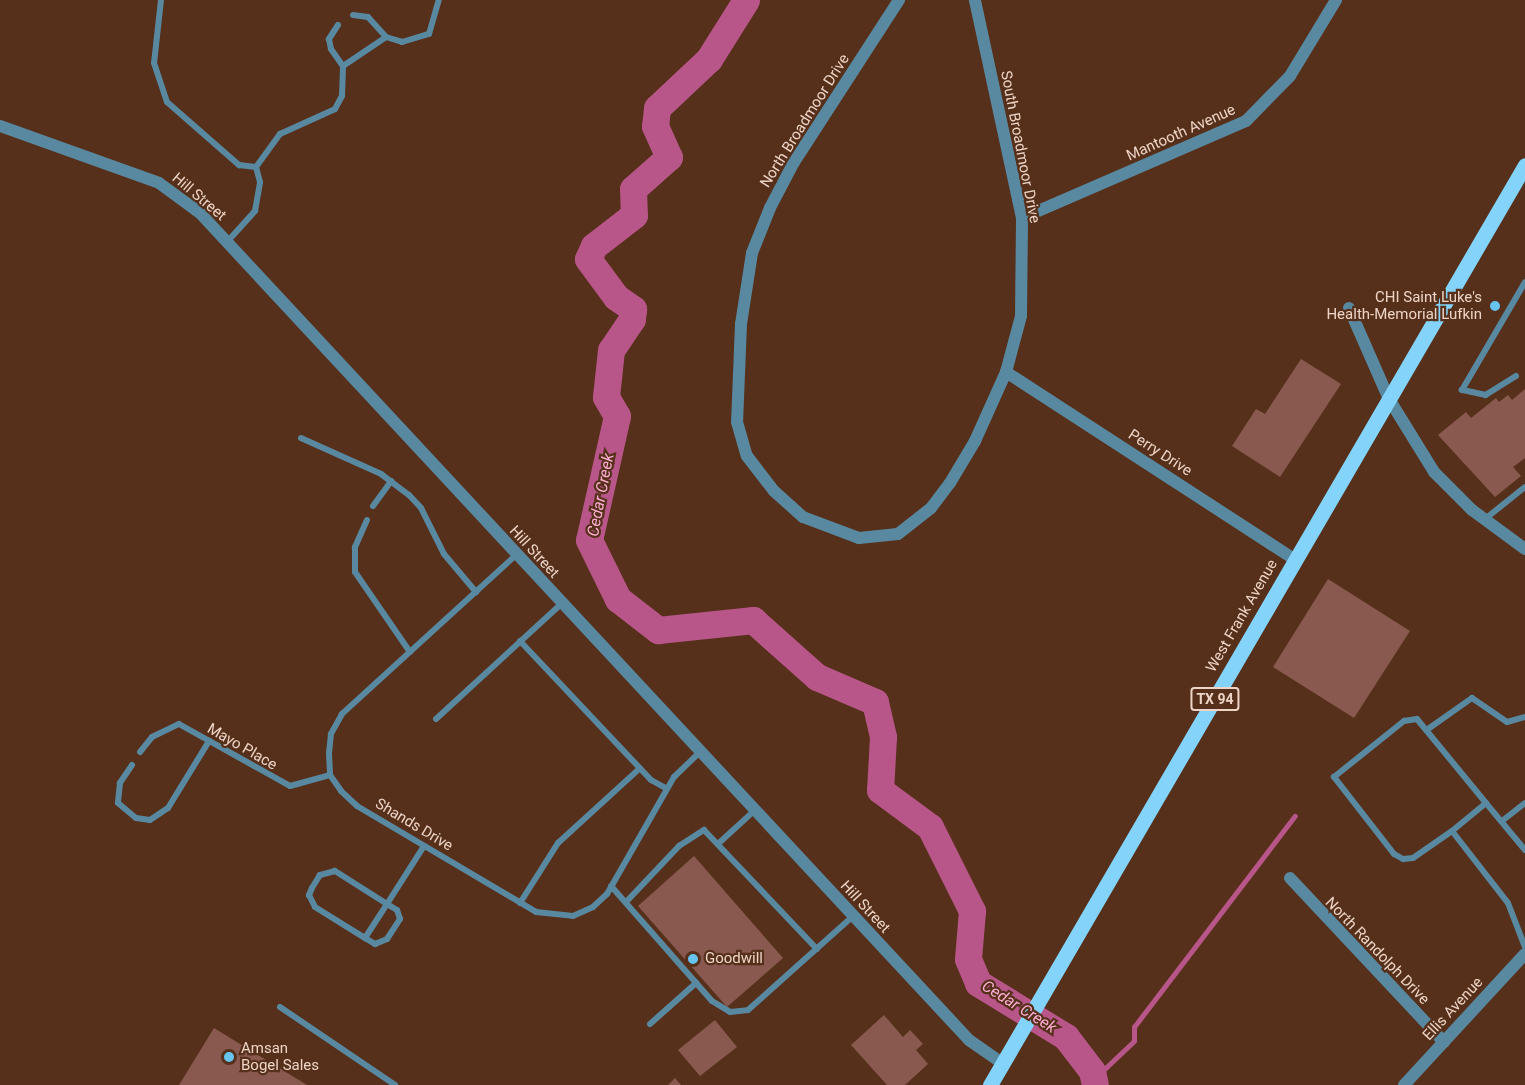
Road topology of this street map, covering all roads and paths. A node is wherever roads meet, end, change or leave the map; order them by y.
1 (161, 0) edge
2 (439, 0) edge
3 (899, 0) edge
4 (975, 0) edge
5 (1336, 0) edge
6 (353, 15) dead end
7 (338, 25) dead end
8 (386, 37) junction
9 (343, 66) junction
10 (0, 126) edge
11 (1525, 165) edge
12 (256, 167) junction
13 (1520, 184) edge
14 (1022, 219) junction
15 (227, 242) junction
16 (1525, 282) edge
17 (1349, 308) dead end
18 (1006, 372) junction
19 (1516, 376) dead end
20 (1389, 399) junction
21 (301, 438) dead end
22 (391, 481) junction
23 (1525, 488) edge
24 (373, 506) dead end
25 (367, 520) dead end
26 (1484, 520) junction
27 (1525, 549) edge
28 (516, 555) junction
29 (1296, 560) junction
30 (476, 592) junction
31 (561, 604) junction
32 (520, 641) junction
33 (410, 652) junction
34 (1525, 717) edge
35 (436, 719) dead end
36 (1428, 729) junction
37 (209, 741) junction
38 (140, 752) dead end
39 (700, 752) junction
40 (132, 765) dead end
41 (640, 768) junction
42 (330, 775) junction
43 (667, 789) junction
44 (1486, 803) junction
45 (1525, 803) edge
46 (755, 810) junction
47 (1502, 821) junction
48 (1452, 831) junction
49 (719, 843) junction
50 (424, 846) junction
51 (1525, 850) edge
52 (1290, 878) dead end
53 (611, 886) junction
54 (627, 901) junction
55 (520, 903) junction
56 (387, 904) junction
57 (853, 916) junction
58 (365, 938) junction
59 (1525, 947) edge
60 (817, 949) junction
61 (1525, 954) edge
62 (696, 983) junction
63 (280, 1007) dead end
64 (650, 1024) dead end
65 (1444, 1042) junction
66 (1002, 1064) junction
67 (395, 1085) edge
68 (990, 1085) edge
69 (1404, 1085) edge

1 - 12 lane
2 - 8 lane
3 - 18 street, North Broadmoor Drive
4 - 14 street, South Broadmoor Drive
5 - 14 street, Mantooth Avenue
6 - 8 lane
7 - 9 lane
8 - 9 lane
9 - 12 lane
10 - 15 street, Hill Street
11 - 13 main road, West Frank Avenue / TX 94
12 - 15 lane
13 - 20 main road, West Frank Avenue / TX 94
14 - 18 street, South Broadmoor Drive
15 - 28 street, Hill Street
16 - 19 lane
17 - 20 street
18 - 29 street, Perry Drive
20 - 26 street
20 - 29 main road, West Frank Avenue / TX 94
21 - 22 lane
22 - 24 lane
22 - 30 lane
23 - 26 lane
25 - 33 lane
26 - 27 street
28 - 30 lane
28 - 31 street, Hill Street
29 - 66 main road, West Frank Avenue / TX 94
30 - 33 lane
31 - 32 lane
31 - 39 street, Hill Street
32 - 35 lane
32 - 41 lane
33 - 42 lane
34 - 36 lane
36 - 44 lane
36 - 48 lane
37 - 38 lane, Mayo Place
37 - 40 lane
37 - 42 lane, Mayo Place
39 - 43 lane, Shands Drive
39 - 46 street, Hill Street
41 - 43 lane
41 - 55 lane
42 - 50 lane, Shands Drive
43 - 53 lane, Shands Drive
44 - 47 lane
44 - 48 lane
45 - 47 lane
46 - 49 lane
46 - 57 street, Hill Street
47 - 51 lane
48 - 59 lane
49 - 54 lane
49 - 60 lane
50 - 55 lane, Shands Drive
50 - 56 lane
52 - 65 street, North Randolph Drive
53 - 54 lane
53 - 55 lane, Shands Drive
54 - 62 lane
56 - 58 lane
56 - 58 lane
56 - 58 lane
57 - 60 lane
57 - 66 street, Hill Street
60 - 62 lane
61 - 65 street, Ellis Avenue
62 - 64 lane
63 - 67 lane
65 - 69 street, Ellis Avenue
66 - 68 main road, West Frank Avenue / TX 94

